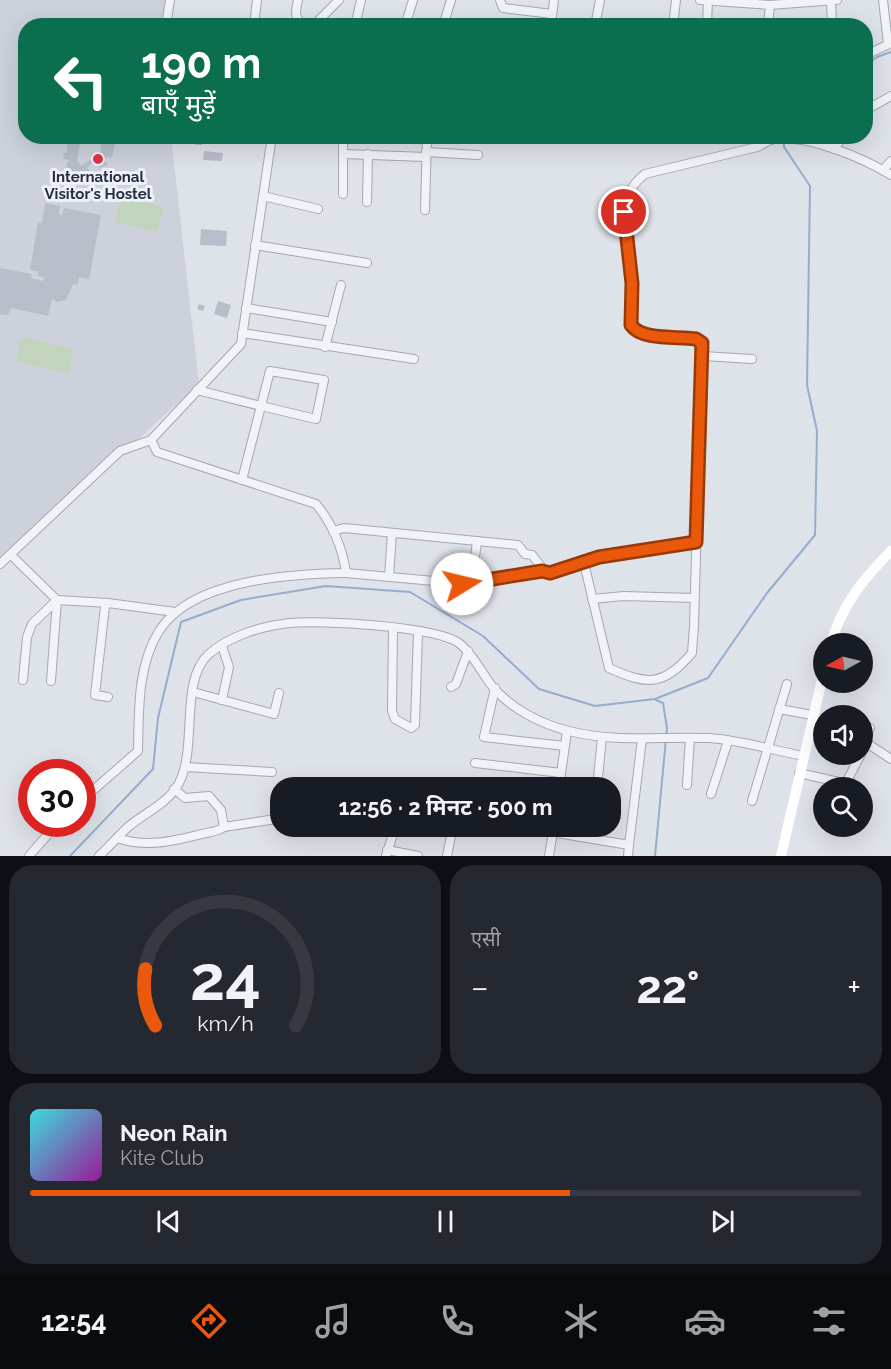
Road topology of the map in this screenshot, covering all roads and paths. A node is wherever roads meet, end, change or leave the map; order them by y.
1 (170, 0) edge
2 (257, 0) edge
3 (298, 0) edge
4 (339, 0) edge
5 (361, 0) edge
6 (413, 0) edge
7 (451, 0) edge
8 (500, 0) edge
9 (554, 0) edge
10 (600, 0) edge
11 (676, 0) edge
12 (705, 0) edge
13 (837, 0) edge
14 (883, 0) edge
15 (831, 1) edge
16 (755, 2) edge
17 (770, 5) junction
18 (552, 14) junction
19 (167, 18) edge
20 (255, 18) edge
21 (296, 18) edge
22 (321, 18) edge
23 (357, 18) edge
24 (407, 18) edge
25 (445, 18) edge
26 (552, 18) edge
27 (597, 18) edge
28 (674, 18) edge
29 (706, 18) edge
30 (769, 18) edge
31 (832, 18) edge
32 (890, 43) edge
33 (873, 52) edge
34 (891, 96) edge
35 (873, 106) edge
36 (271, 144) edge
37 (343, 144) edge
38 (427, 144) edge
39 (761, 144) edge
40 (814, 144) edge
41 (837, 144) edge
42 (834, 149) junction
43 (343, 154) junction
44 (368, 154) junction
45 (426, 154) junction
46 (478, 155) dead end
47 (891, 161) edge
48 (883, 170) junction
49 (891, 175) edge
50 (343, 194) dead end
51 (263, 196) junction
52 (367, 202) dead end
53 (318, 209) dead end
54 (425, 210) dead end
55 (255, 245) junction
56 (367, 263) dead end
57 (341, 285) dead end
58 (246, 308) junction
59 (332, 322) junction
60 (242, 333) junction
61 (325, 347) junction
62 (703, 356) junction
63 (414, 359) dead end
64 (752, 359) dead end
65 (197, 390) junction
66 (261, 406) junction
67 (151, 440) junction
68 (242, 480) junction
69 (333, 531) junction
70 (392, 533) junction
71 (477, 541) junction
72 (696, 542) junction
73 (891, 551) edge
74 (11, 555) junction
75 (891, 558) edge
76 (584, 563) junction
77 (0, 564) edge
78 (542, 571) junction
79 (346, 573) junction
80 (389, 578) junction
81 (472, 581) junction
82 (694, 598) junction
83 (592, 599) junction
84 (57, 600) junction
85 (108, 603) junction
86 (175, 612) junction
87 (393, 629) junction
88 (418, 632) junction
89 (834, 633) edge
90 (840, 633) edge
91 (222, 646) junction
92 (468, 651) junction
93 (23, 680) dead end
94 (51, 681) dead end
95 (787, 684) dead end
96 (451, 687) dead end
97 (495, 688) junction
98 (193, 692) junction
99 (279, 693) dead end
100 (818, 693) edge
101 (823, 693) edge
102 (108, 697) dead end
103 (222, 700) junction
104 (779, 709) junction
105 (812, 715) junction
106 (567, 730) junction
107 (602, 737) junction
108 (690, 738) junction
109 (642, 739) junction
110 (728, 741) junction
111 (565, 746) junction
112 (873, 747) edge
113 (767, 749) junction
114 (803, 756) junction
115 (891, 759) edge
116 (475, 763) dead end
117 (856, 765) edge
118 (185, 767) junction
119 (273, 772) dead end
120 (561, 773) junction
121 (801, 774) junction
122 (560, 777) edge
123 (598, 777) edge
124 (687, 785) dead end
125 (96, 788) edge
126 (174, 789) junction
127 (711, 794) dead end
128 (752, 801) dead end
129 (270, 820) edge
130 (224, 827) junction
131 (45, 837) edge
132 (391, 837) edge
133 (451, 837) edge
134 (553, 837) edge
135 (584, 837) edge
136 (117, 838) junction
137 (592, 839) joint
138 (629, 845) junction
139 (387, 853) edge
140 (28, 856) edge
141 (99, 856) edge
142 (418, 856) edge
143 (447, 856) edge
144 (549, 856) edge
145 (628, 856) edge
146 (781, 856) edge
147 (786, 856) edge

1 - 19 street
2 - 20 street
3 - 21 street
4 - 22 street
5 - 23 street
6 - 24 street
7 - 25 street
8 - 18 street
9 - 18 street
10 - 27 street
11 - 28 street
12 - 16 street
12 - 29 street
13 - 15 street
14 - 32 street
15 - 17 street
15 - 31 street
16 - 17 street
17 - 30 street
18 - 26 street
32 - 33 street
34 - 35 street
36 - 51 street
37 - 43 street
38 - 45 street
39 - 62 street
40 - 42 street
41 - 42 street
42 - 48 street
43 - 44 street
43 - 50 street
44 - 45 street
44 - 52 street
45 - 46 street
45 - 54 street
47 - 48 street
48 - 49 street
51 - 53 street
51 - 55 street
55 - 56 street
55 - 58 street
57 - 59 street
58 - 59 street
58 - 60 street
59 - 61 street
60 - 61 street
60 - 65 street
61 - 63 street
62 - 64 street
62 - 72 street
65 - 66 street
65 - 67 street
66 - 66 street
66 - 68 street
67 - 68 street
67 - 74 street
68 - 69 street
69 - 70 street
69 - 79 street
70 - 71 street
70 - 80 street
71 - 78 street
71 - 81 street
72 - 76 street
72 - 82 street
73 - 89 street
74 - 77 street
74 - 84 street
75 - 90 street
76 - 78 street
76 - 83 street
78 - 81 street
79 - 80 street
79 - 86 street
80 - 81 street
82 - 83 street
82 - 83 street
84 - 85 street
84 - 93 street
84 - 94 street
85 - 86 street
85 - 102 street
86 - 125 street
87 - 88 street
87 - 88 street
87 - 91 street
88 - 92 street
91 - 98 street
91 - 103 street
92 - 96 street
92 - 97 street
95 - 104 street
97 - 106 street
97 - 111 street
98 - 103 street
98 - 118 street
99 - 103 street
100 - 105 street
101 - 121 street
104 - 105 street
104 - 113 street
105 - 114 street
106 - 107 street
106 - 111 street
107 - 109 street
107 - 123 street
108 - 109 street
108 - 110 street
108 - 124 street
109 - 138 street
110 - 113 street
110 - 127 street
111 - 120 street
112 - 115 street
113 - 114 street
113 - 128 street
114 - 121 street
116 - 120 street
117 - 121 street
118 - 119 street
118 - 126 street
120 - 122 street
121 - 146 street
121 - 147 street
126 - 130 street
126 - 136 street
129 - 130 street
130 - 136 street
131 - 140 street
132 - 139 street
133 - 143 street
134 - 144 street
135 - 137 street
136 - 141 street
137 - 138 street
138 - 145 street
139 - 142 street

